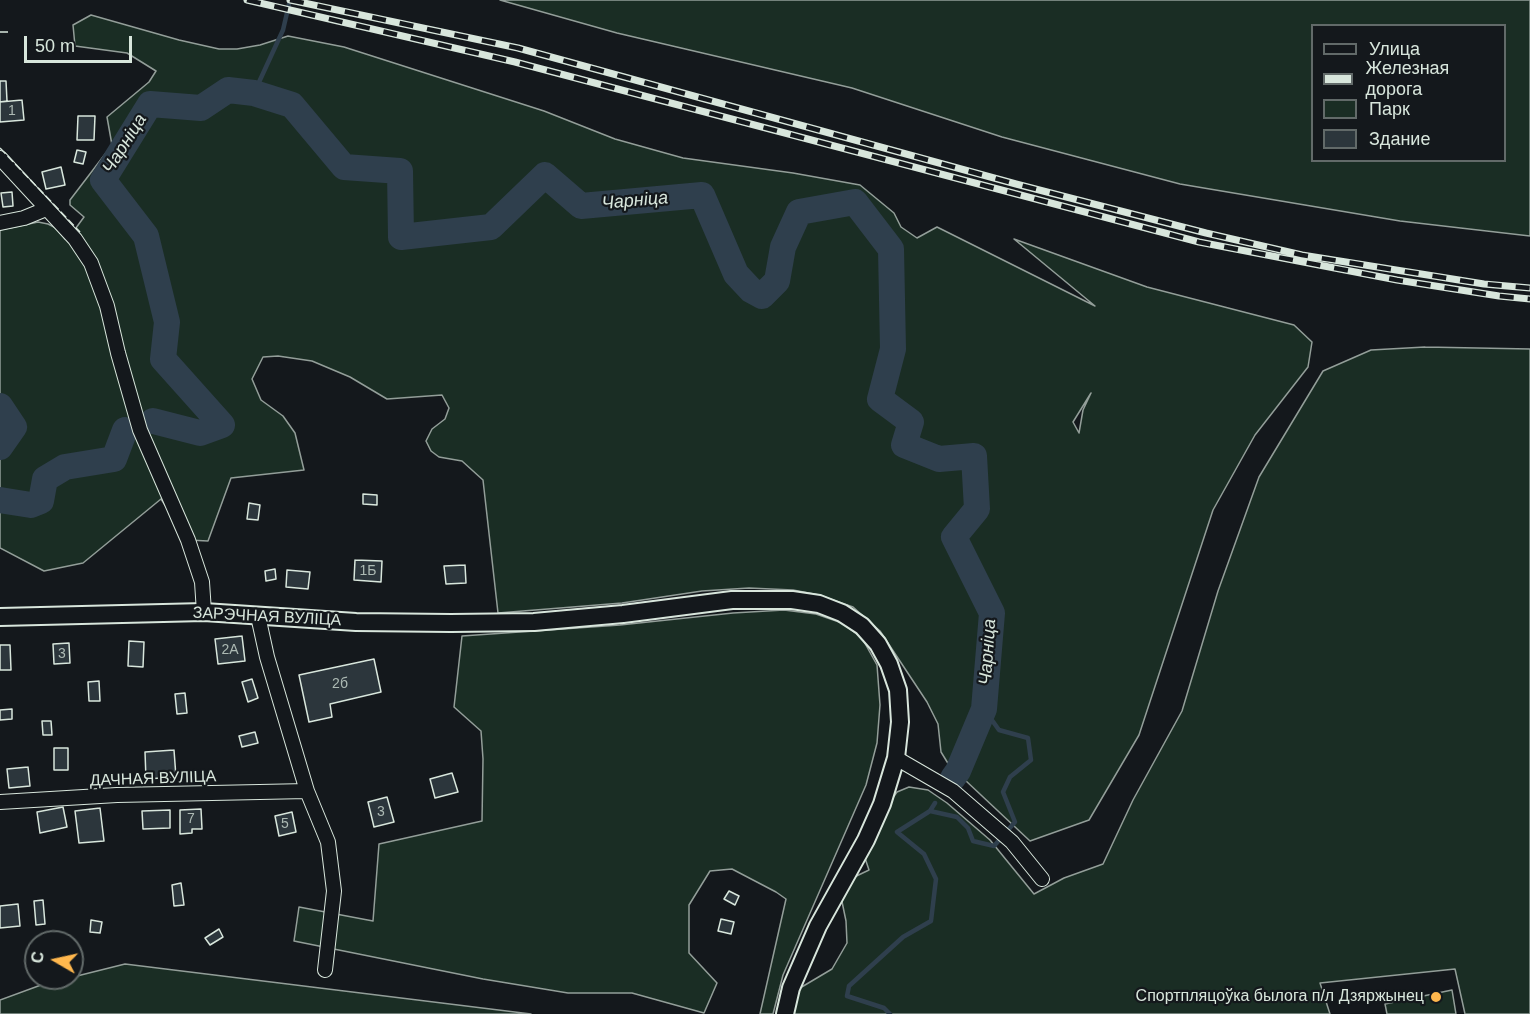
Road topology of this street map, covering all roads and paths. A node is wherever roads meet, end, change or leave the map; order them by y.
1 (0, 158) edge
2 (46, 208) junction
3 (0, 223) edge
4 (204, 612) junction
5 (258, 616) junction
6 (0, 617) edge
7 (896, 758) junction
8 (307, 791) junction
9 (0, 802) edge
10 (1042, 879) dead end
11 (325, 970) dead end
12 (785, 1014) edge

1 - 2 street
2 - 3 street
2 - 4 street
4 - 5 street, ЗАРЭЧНАЯ ВУЛІЦА
4 - 6 street, ЗАРЭЧНАЯ ВУЛІЦА
5 - 7 street, ЗАРЭЧНАЯ ВУЛІЦА
5 - 8 street
7 - 10 street
7 - 12 street, ЗАРЭЧНАЯ ВУЛІЦА
8 - 9 street, ДАЧНАЯ ВУЛІЦА
8 - 11 street

